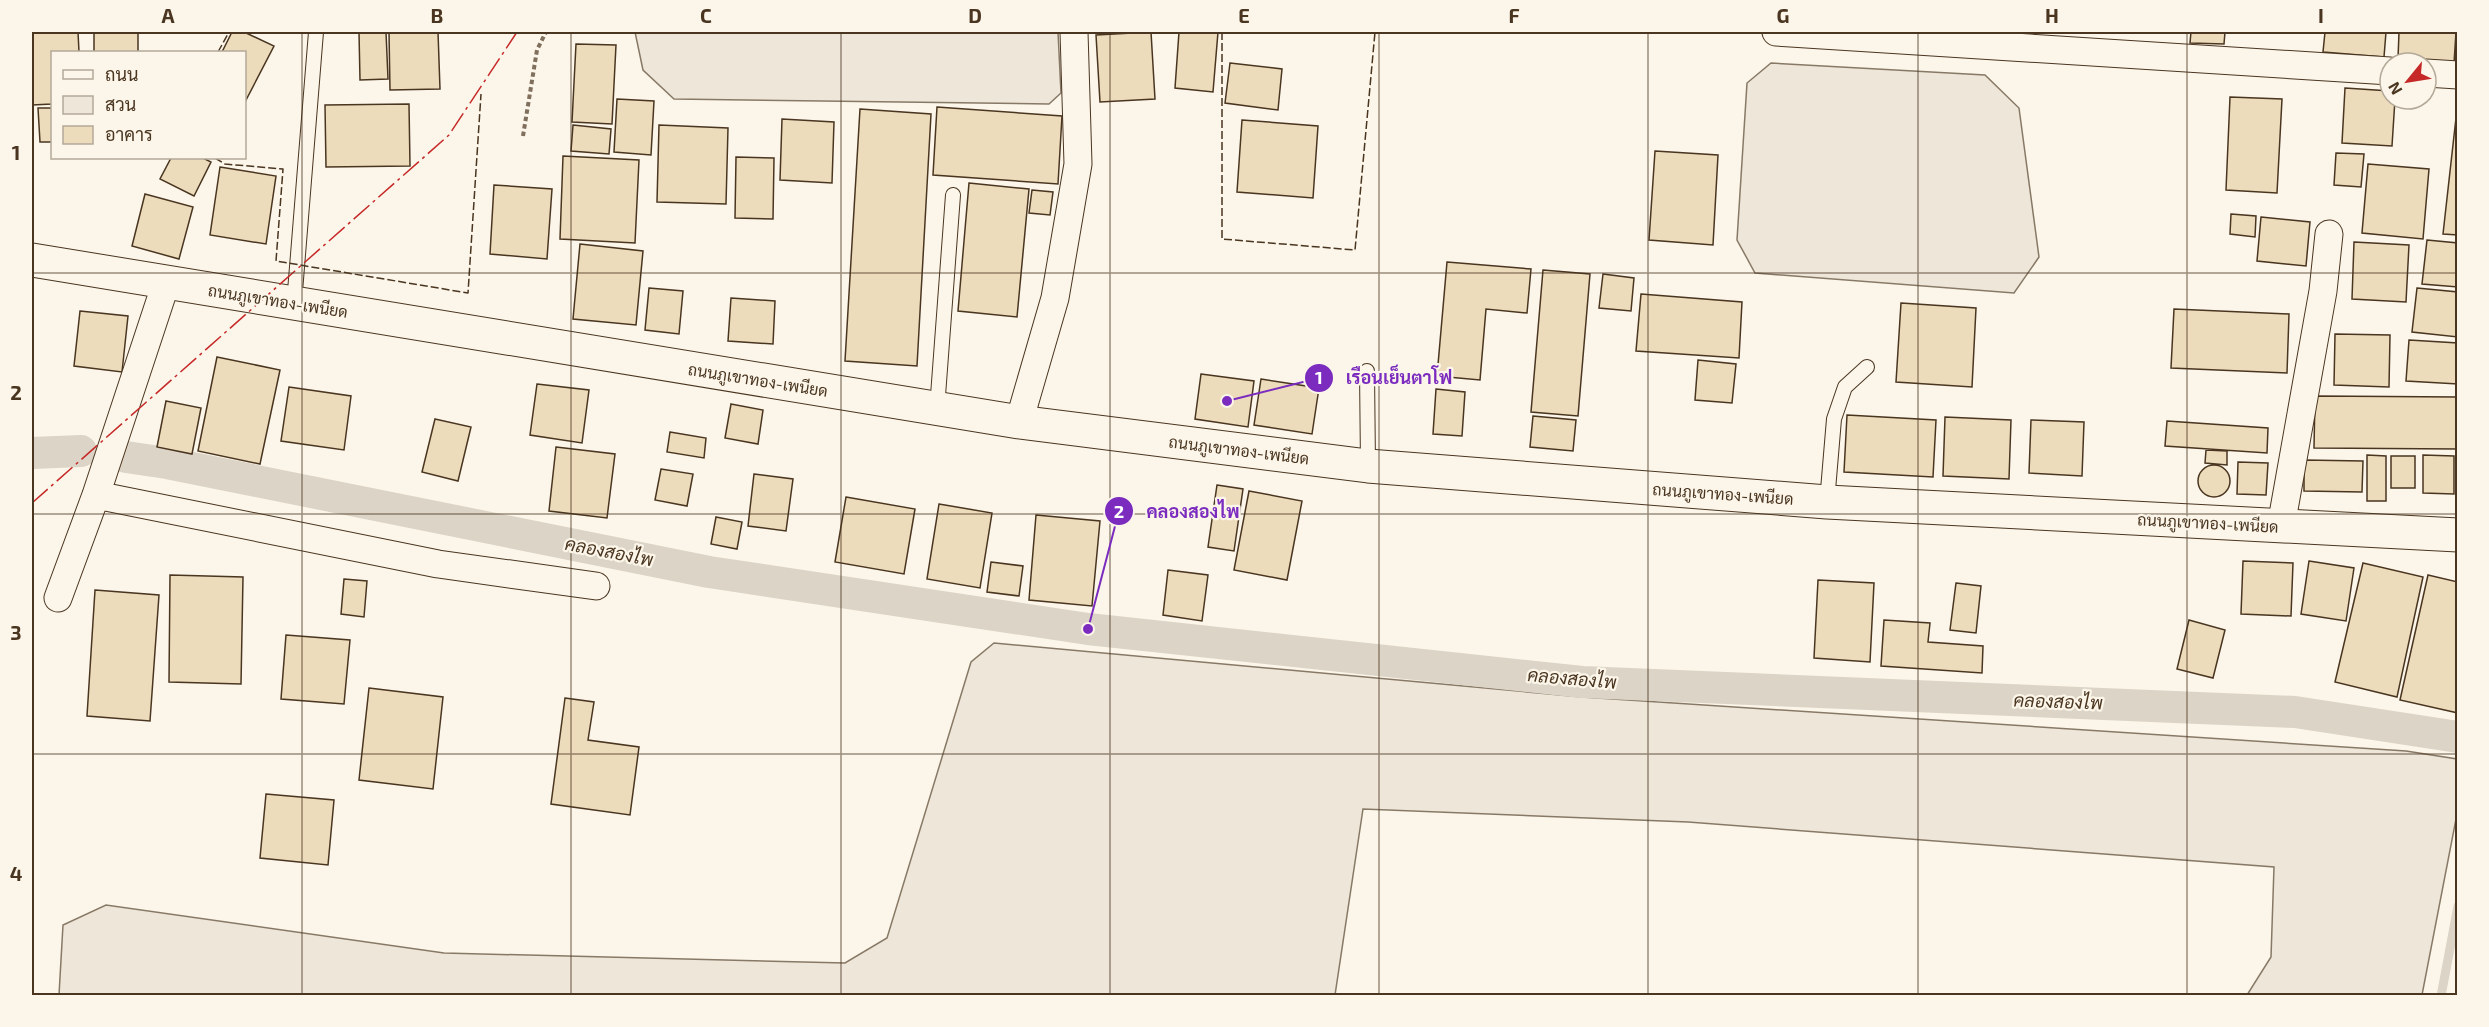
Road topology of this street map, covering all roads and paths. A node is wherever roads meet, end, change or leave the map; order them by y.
1 (316, 32) edge
2 (546, 32) edge
3 (1074, 32) edge
4 (1776, 32) edge
5 (2378, 70) edge
6 (2438, 74) edge
7 (2457, 75) edge
8 (523, 136) dead end
9 (953, 195) dead end
10 (2329, 234) dead end
11 (32, 261) edge
12 (166, 283) junction
13 (294, 304) junction
14 (1867, 367) dead end
15 (1368, 371) dead end
16 (937, 409) junction
17 (1019, 422) junction
18 (1368, 466) junction
19 (96, 495) junction
20 (1827, 502) junction
21 (2281, 526) junction
22 (2457, 532) edge
23 (596, 586) dead end
24 (58, 598) dead end

1 - 13 lane
2 - 8 path
3 - 17 street
4 - 5 street
6 - 7 street
9 - 16 lane
10 - 21 street
11 - 12 street, ถนนภูเขาทอง-เพนียด
12 - 13 street, ถนนภูเขาทอง-เพนียด
12 - 19 street
13 - 16 street, ถนนภูเขาทอง-เพนียด
14 - 20 lane
15 - 18 lane
16 - 17 street, ถนนภูเขาทอง-เพนียด
17 - 18 street, ถนนภูเขาทอง-เพนียด
18 - 20 street, ถนนภูเขาทอง-เพนียด
19 - 23 street
19 - 24 street
20 - 21 street, ถนนภูเขาทอง-เพนียด
21 - 22 street, ถนนภูเขาทอง-เพนียด

